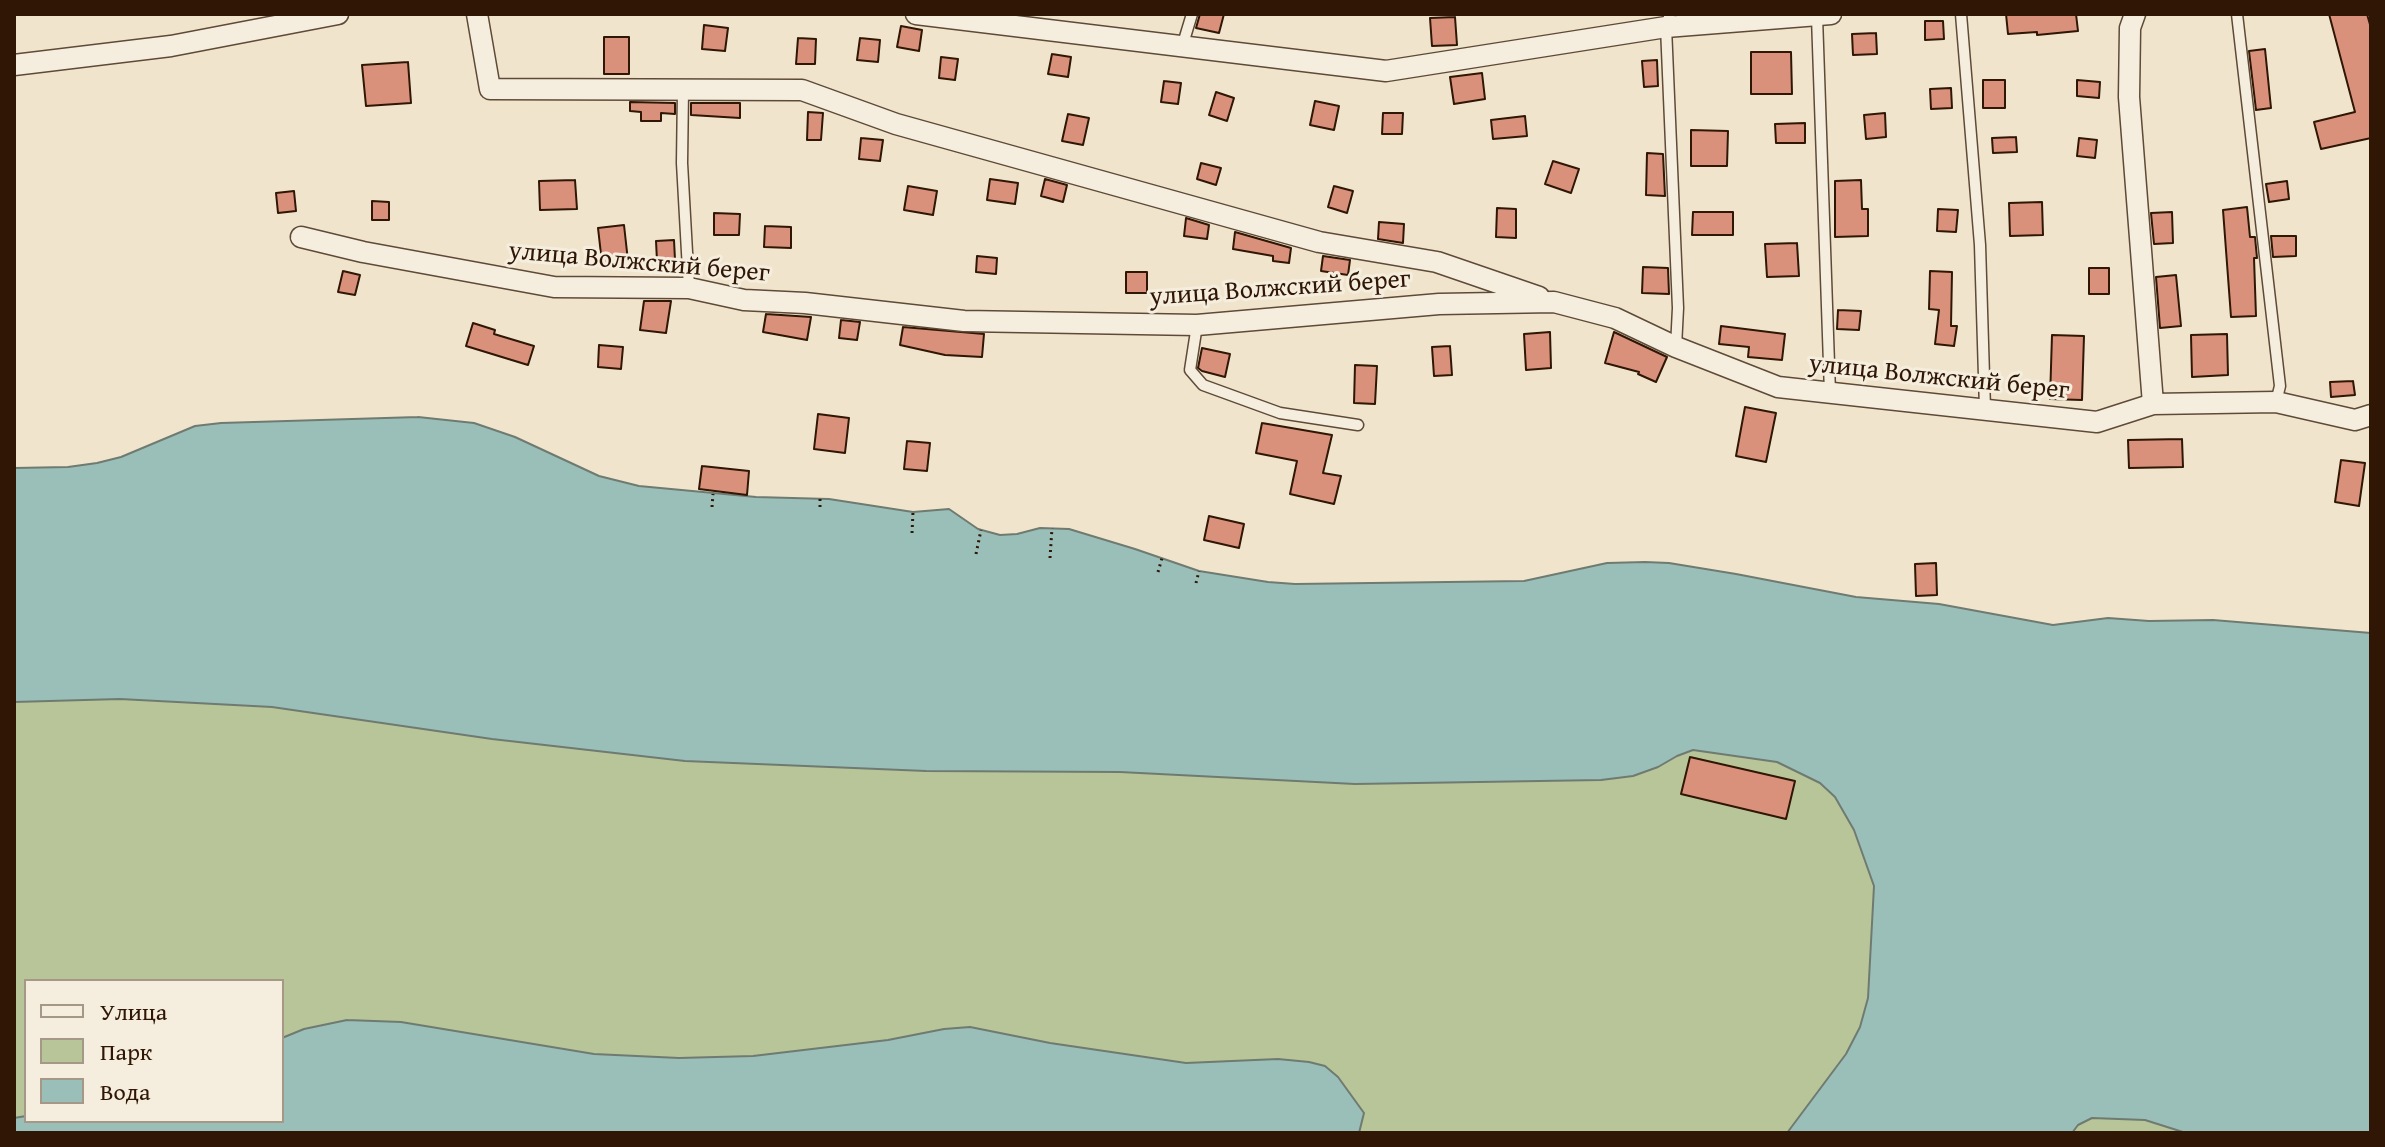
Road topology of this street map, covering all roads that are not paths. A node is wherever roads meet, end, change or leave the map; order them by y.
1 (338, 14) edge
2 (477, 14) edge
3 (916, 14) edge
4 (1192, 14) edge
5 (1961, 14) edge
6 (2135, 14) edge
7 (2237, 14) edge
8 (1824, 15) edge
9 (1668, 20) edge
10 (1035, 21) edge
11 (1182, 47) junction
12 (14, 65) edge
13 (683, 90) junction
14 (301, 237) dead end
15 (689, 288) junction
16 (1554, 302) junction
17 (1197, 325) junction
18 (1676, 347) junction
19 (1830, 393) junction
20 (2276, 402) junction
21 (2153, 404) junction
22 (1985, 409) junction
23 (2371, 415) edge
24 (1358, 425) dead end

1 - 12 street
2 - 13 street
3 - 10 street
4 - 11 lane
5 - 22 lane
6 - 21 street
7 - 20 lane
8 - 9 street
8 - 19 lane
9 - 11 street
9 - 18 lane
10 - 11 street
13 - 15 lane
13 - 16 street
14 - 15 street, улица Волжский берег
15 - 17 street, улица Волжский берег
16 - 17 street, улица Волжский берег
16 - 18 street, улица Волжский берег
17 - 24 lane
18 - 19 street, улица Волжский берег
19 - 22 street, улица Волжский берег
20 - 21 street, улица Волжский берег
20 - 23 street, улица Волжский берег
21 - 22 street, улица Волжский берег

